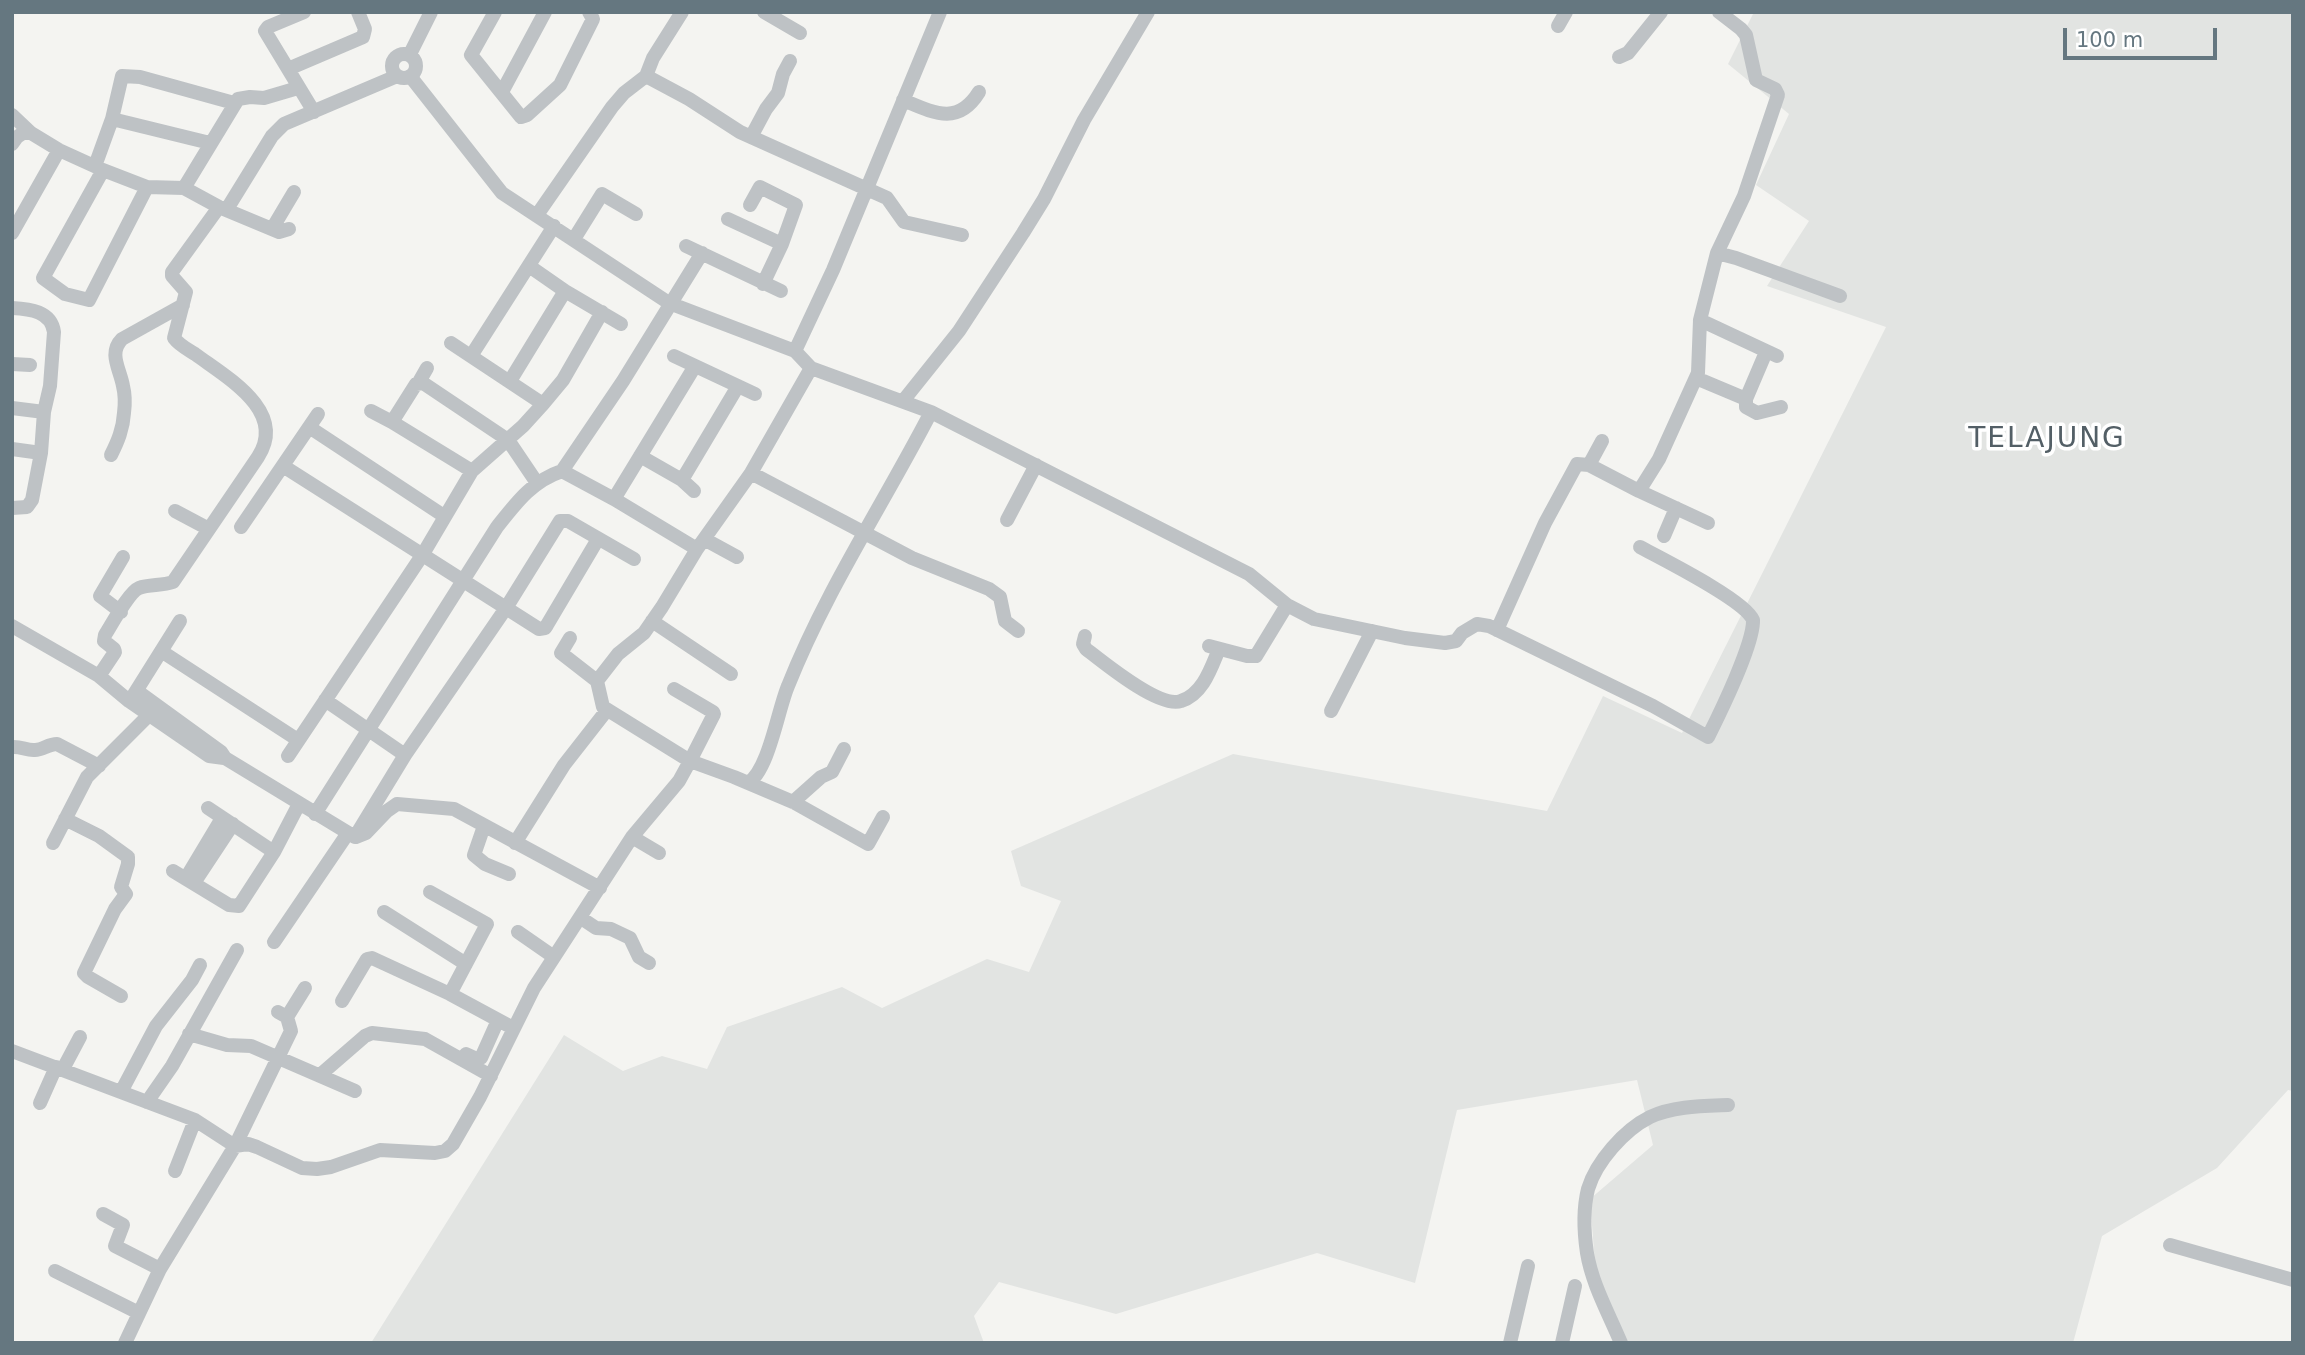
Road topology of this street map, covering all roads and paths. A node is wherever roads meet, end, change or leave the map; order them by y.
1 (304, 12) edge
2 (358, 12) edge
3 (432, 12) edge
4 (495, 12) edge
5 (545, 12) edge
6 (589, 12) edge
7 (682, 12) edge
8 (764, 12) edge
9 (940, 12) edge
10 (1148, 12) edge
11 (1566, 12) edge
12 (1661, 12) edge
13 (1720, 12) edge
14 (1558, 26) dead end
15 (800, 33) dead end
16 (410, 54) junction
17 (1619, 57) dead end
18 (790, 61) dead end
19 (288, 69) junction
20 (404, 76) junction
21 (646, 76) junction
22 (298, 88) junction
23 (502, 92) junction
24 (979, 92) dead end
25 (903, 100) junction
26 (234, 103) junction
27 (314, 112) junction
28 (12, 115) edge
29 (111, 119) junction
30 (32, 133) junction
31 (751, 137) junction
32 (210, 143) junction
33 (12, 144) edge
34 (59, 150) junction
35 (99, 168) junction
36 (147, 187) junction
37 (184, 188) junction
38 (866, 189) junction
39 (293, 192) dead end
40 (750, 205) dead end
41 (223, 208) junction
42 (636, 214) dead end
43 (537, 215) junction
44 (728, 219) dead end
45 (554, 226) junction
46 (272, 229) junction
47 (289, 229) dead end
48 (12, 233) edge
49 (962, 235) dead end
50 (574, 239) junction
51 (782, 244) junction
52 (685, 246) dead end
53 (702, 253) junction
54 (1717, 253) junction
55 (529, 267) junction
56 (763, 284) junction
57 (565, 291) junction
58 (781, 291) dead end
59 (1840, 296) dead end
60 (669, 303) junction
61 (183, 305) junction
62 (12, 308) edge
63 (602, 312) junction
64 (1700, 320) junction
65 (621, 324) dead end
66 (451, 343) dead end
67 (795, 351) junction
68 (471, 356) junction
69 (674, 356) dead end
70 (12, 364) edge
71 (30, 366) dead end
72 (695, 366) junction
73 (427, 368) dead end
74 (811, 368) junction
75 (1696, 377) junction
76 (510, 381) junction
77 (419, 382) junction
78 (738, 386) junction
79 (755, 394) dead end
80 (1746, 399) junction
81 (903, 401) junction
82 (543, 404) junction
83 (1781, 407) dead end
84 (12, 408) edge
85 (371, 411) dead end
86 (44, 412) junction
87 (931, 412) junction
88 (318, 414) dead end
89 (392, 422) junction
90 (309, 427) junction
91 (508, 440) junction
92 (1602, 441) dead end
93 (12, 449) edge
94 (41, 453) junction
95 (111, 455) dead end
96 (640, 456) junction
97 (1037, 465) junction
98 (1589, 465) junction
99 (283, 466) junction
100 (472, 471) junction
101 (562, 471) junction
102 (751, 473) junction
103 (682, 480) junction
104 (537, 483) junction
105 (694, 491) dead end
106 (1639, 491) junction
107 (614, 499) junction
108 (12, 508) edge
109 (1676, 508) junction
110 (175, 511) dead end
111 (444, 516) junction
112 (1007, 520) dead end
113 (1708, 523) dead end
114 (241, 527) dead end
115 (207, 528) junction
116 (864, 534) junction
117 (1664, 536) dead end
118 (598, 538) junction
119 (701, 544) junction
120 (1640, 547) dead end
121 (423, 554) junction
122 (123, 556) dead end
123 (737, 557) dead end
124 (634, 559) dead end
125 (463, 580) junction
126 (1287, 605) junction
127 (506, 608) junction
128 (121, 612) junction
129 (180, 621) dead end
130 (652, 621) junction
131 (12, 626) edge
132 (1497, 630) junction
133 (1018, 631) dead end
134 (1372, 631) junction
135 (1085, 636) dead end
136 (570, 638) dead end
137 (162, 651) junction
138 (731, 674) dead end
139 (99, 676) junction
140 (597, 681) junction
141 (674, 689) dead end
142 (133, 696) junction
143 (324, 700) junction
144 (607, 710) junction
145 (1331, 711) dead end
146 (149, 715) junction
147 (369, 728) junction
148 (298, 740) junction
149 (12, 747) edge
150 (844, 748) dead end
151 (288, 755) dead end
152 (405, 755) junction
153 (225, 758) junction
154 (690, 761) junction
155 (99, 766) junction
156 (748, 783) junction
157 (793, 802) junction
158 (299, 804) junction
159 (208, 808) dead end
160 (315, 814) junction
161 (883, 817) dead end
162 (65, 819) junction
163 (227, 820) junction
164 (484, 826) junction
165 (351, 835) junction
166 (632, 837) junction
167 (53, 843) dead end
168 (515, 843) junction
169 (274, 852) junction
170 (659, 853) dead end
171 (509, 874) dead end
172 (600, 888) junction
173 (430, 892) dead end
174 (384, 912) dead end
175 (581, 918) junction
176 (519, 932) dead end
177 (274, 942) dead end
178 (237, 950) dead end
179 (554, 957) junction
180 (649, 963) dead end
181 (466, 964) junction
182 (200, 965) dead end
183 (305, 988) dead end
184 (450, 994) junction
185 (121, 996) dead end
186 (342, 1001) dead end
187 (498, 1020) junction
188 (513, 1028) junction
189 (189, 1034) junction
190 (80, 1037) dead end
191 (12, 1051) edge
192 (453, 1054) junction
193 (279, 1056) junction
194 (60, 1068) junction
195 (320, 1075) junction
196 (491, 1076) junction
197 (355, 1091) dead end
198 (121, 1093) junction
199 (147, 1102) junction
200 (40, 1103) dead end
201 (1728, 1105) dead end
202 (195, 1120) junction
203 (234, 1146) junction
204 (175, 1171) dead end
205 (103, 1214) dead end
206 (2170, 1245) dead end
207 (1528, 1266) dead end
208 (160, 1269) junction
209 (55, 1271) dead end
210 (2293, 1280) edge
211 (1575, 1286) dead end
212 (139, 1313) junction
213 (125, 1343) edge
214 (1510, 1343) edge
215 (1562, 1343) edge
216 (1621, 1343) edge

1 - 19 street
2 - 19 street
3 - 16 street
4 - 23 street
5 - 23 street
6 - 23 street
7 - 21 street
8 - 15 street
9 - 25 street
10 - 81 street
11 - 14 street
12 - 17 street
13 - 54 street
16 - 20 street
16 - 20 street
18 - 31 street
19 - 22 street
20 - 27 street
20 - 43 street
21 - 31 street
21 - 43 street
22 - 26 street
22 - 27 street
24 - 25 street
25 - 38 street
26 - 29 street
26 - 32 street
27 - 41 street
28 - 30 street
29 - 32 street
29 - 35 street
30 - 33 street
30 - 34 street
31 - 38 street
32 - 37 street
34 - 35 street
34 - 48 street
35 - 36 street
35 - 36 street
36 - 37 street
37 - 41 street
38 - 49 street
38 - 67 street
39 - 46 street
40 - 51 street
41 - 46 street
41 - 61 street
42 - 50 street
43 - 45 street
44 - 51 street
45 - 50 street
45 - 55 street
46 - 47 street
50 - 60 street
51 - 56 street
52 - 53 street
53 - 56 street
53 - 60 street
54 - 59 street
54 - 64 street
55 - 57 street
55 - 68 street
56 - 58 street
57 - 63 street
57 - 76 street
60 - 67 street
60 - 101 street
61 - 95 street
61 - 115 street
62 - 86 street
63 - 65 street
63 - 82 street
64 - 75 street
64 - 80 street
66 - 68 street
67 - 74 street
68 - 76 street
69 - 72 street
70 - 71 street
72 - 78 street
72 - 96 street
73 - 77 street
74 - 81 street
74 - 102 street
75 - 80 street
75 - 106 street
76 - 82 street
77 - 89 street
77 - 91 street
78 - 79 street
78 - 103 street
80 - 83 street
81 - 87 street
82 - 91 street
84 - 86 street
85 - 89 street
86 - 94 street
87 - 97 street
87 - 116 street
88 - 90 street
89 - 100 street
90 - 99 street
90 - 111 street
91 - 100 street
91 - 104 street
92 - 98 street
93 - 94 street
94 - 108 street
96 - 103 street
96 - 107 street
97 - 112 street
97 - 126 street
98 - 106 street
98 - 132 street
99 - 114 street
99 - 121 street
100 - 111 street
101 - 104 street
101 - 107 street
102 - 116 street
102 - 119 street
103 - 105 street
104 - 125 street
106 - 109 street
107 - 119 street
109 - 113 street
109 - 117 street
110 - 115 street
111 - 121 street
115 - 128 street
116 - 133 street
116 - 156 street
118 - 124 street
118 - 127 street
118 - 127 street
119 - 123 street
119 - 130 street
120 - 132 street
121 - 125 street
121 - 143 street
122 - 128 street
125 - 127 street
125 - 147 street
126 - 134 street
126 - 135 street
127 - 152 street
128 - 139 street
129 - 137 street
130 - 138 street
130 - 140 street
131 - 139 street
132 - 134 street
134 - 145 street
136 - 140 street
137 - 142 street
137 - 148 street
139 - 142 street
140 - 144 street
141 - 154 street
142 - 146 street
142 - 153 street
143 - 147 street
143 - 148 street
144 - 154 street
144 - 168 street
146 - 153 street
146 - 155 street
147 - 152 street
147 - 160 street
148 - 151 street
149 - 155 street
150 - 157 street
152 - 165 street
153 - 158 street
154 - 156 street
154 - 166 street
155 - 162 street
156 - 157 street
157 - 161 street
158 - 160 street
158 - 169 street
159 - 163 street
160 - 165 street
162 - 167 street
162 - 185 street
163 - 169 street
163 - 169 street
164 - 165 street
164 - 168 street
164 - 171 street
165 - 177 street
166 - 170 street
166 - 172 street
168 - 172 street
172 - 175 street
173 - 181 street
174 - 181 street
175 - 179 street
175 - 180 street
176 - 179 street
178 - 189 street
179 - 188 street
181 - 184 street
182 - 198 street
183 - 193 street
184 - 186 street
184 - 187 street
187 - 188 street
187 - 192 street
188 - 196 street
189 - 193 street
189 - 199 street
190 - 194 street
191 - 194 street
192 - 195 street
192 - 196 street
193 - 195 street
193 - 203 street
194 - 198 street
194 - 200 street
195 - 197 street
196 - 203 street
198 - 199 street
199 - 202 street
201 - 216 street
202 - 203 street
202 - 204 street
203 - 208 street
205 - 208 street
206 - 210 street
207 - 214 street
208 - 212 street
209 - 212 street
211 - 215 street
212 - 213 street

